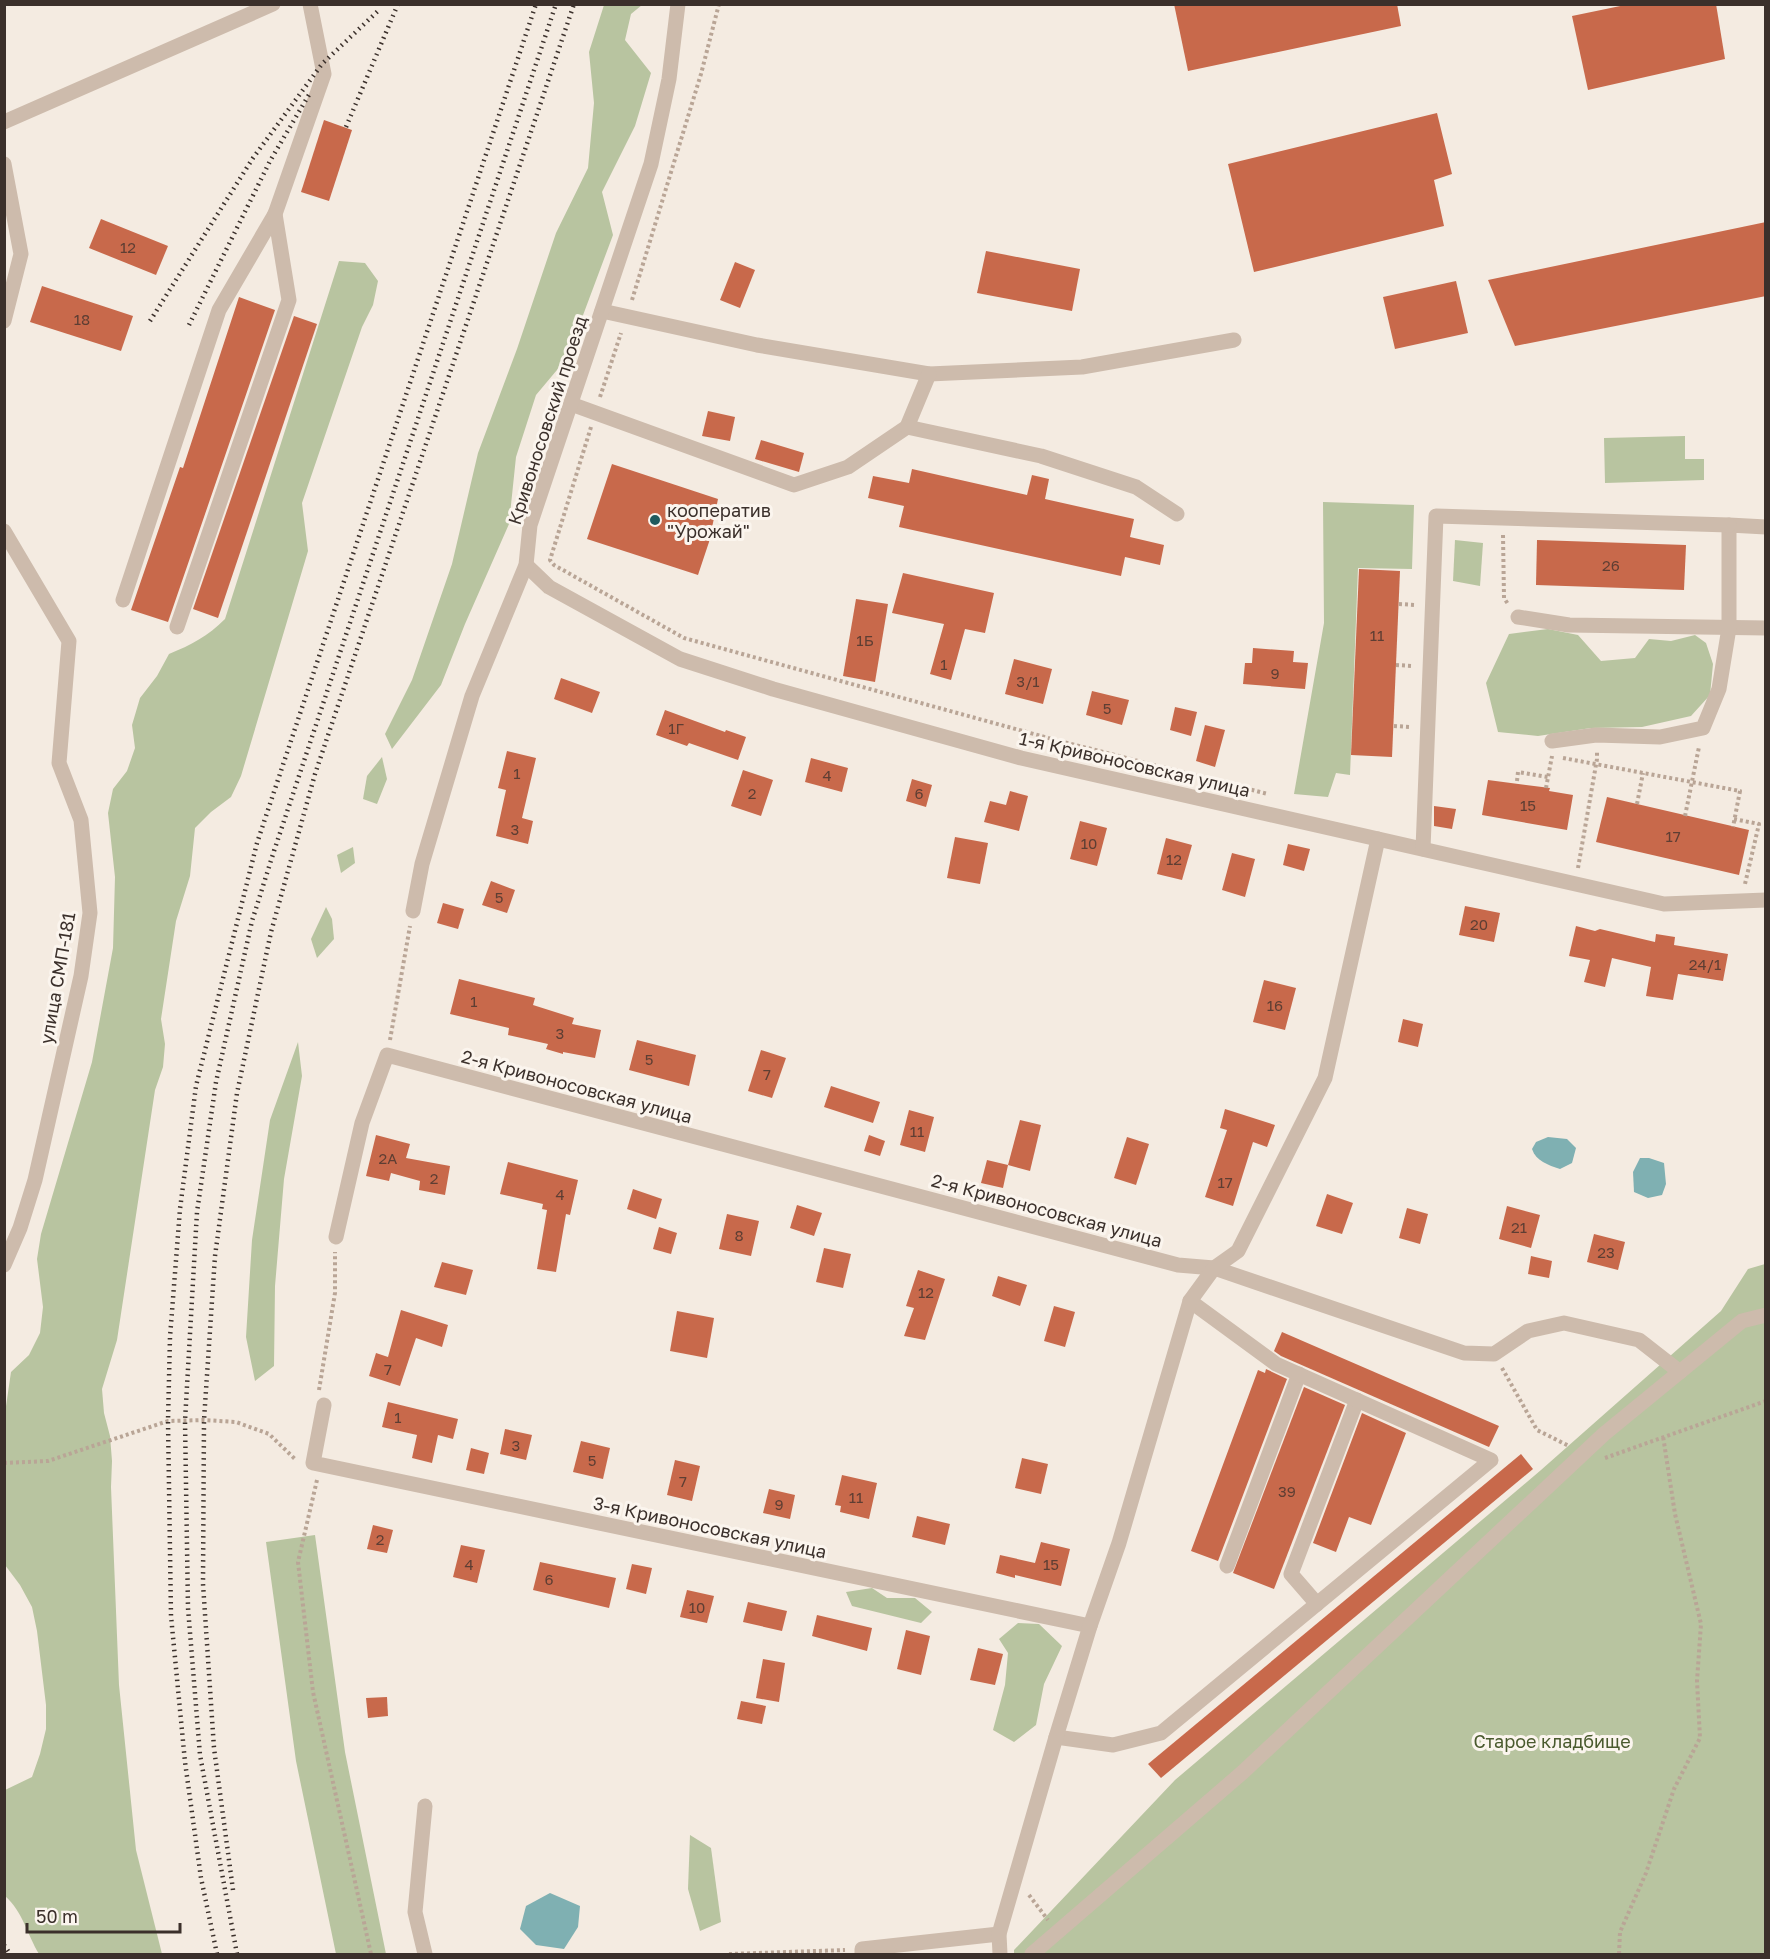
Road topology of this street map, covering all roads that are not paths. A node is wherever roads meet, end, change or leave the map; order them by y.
1 (273, 4) edge
2 (310, 4) edge
3 (678, 4) edge
4 (4, 122) edge
5 (4, 164) edge
6 (275, 214) junction
7 (602, 312) junction
8 (4, 321) edge
9 (1234, 340) dead end
10 (929, 374) junction
11 (572, 404) junction
12 (907, 427) junction
13 (1177, 514) dead end
14 (1729, 525) junction
15 (1766, 527) edge
16 (4, 531) edge
17 (526, 565) junction
18 (123, 600) dead end
19 (1518, 617) road end
20 (177, 627) dead end
21 (1729, 628) junction
22 (1766, 628) edge
23 (1552, 741) dead end
24 (1378, 839) junction
25 (1423, 849) junction
26 (1766, 900) edge
27 (413, 910) road end
28 (336, 1237) road end
29 (4, 1265) edge
30 (1214, 1268) junction
31 (1190, 1301) junction
32 (1766, 1315) edge
33 (1680, 1372) junction
34 (1299, 1374) junction
35 (1357, 1400) junction
36 (324, 1405) road end
37 (1227, 1566) dead end
38 (1317, 1604) junction
39 (1090, 1626) junction
40 (1056, 1737) junction
41 (425, 1806) dead end
42 (999, 1934) junction
43 (934, 1948) edge
44 (862, 1952) edge
45 (425, 1954) edge
46 (1000, 1954) edge
47 (1032, 1954) edge

1 - 4 street
2 - 6 street
3 - 7 street, Кривоносовский проезд
5 - 8 street
6 - 18 street
6 - 20 street
7 - 10 street
7 - 11 street, Кривоносовский проезд
9 - 10 street
10 - 12 street
11 - 12 street
11 - 17 street, Кривоносовский проезд
12 - 13 street
14 - 15 street
14 - 21 street
14 - 25 street
16 - 29 street, улица СМП-181
17 - 24 street, 1-я Кривоносовская улица
17 - 27 street, Кривоносовский проезд
19 - 21 street
21 - 22 street
21 - 23 street
24 - 25 street, 1-я Кривоносовская улица
24 - 30 street
25 - 26 street, 1-я Кривоносовская улица
28 - 30 street, 2-я Кривоносовская улица
30 - 31 street
30 - 33 street, 2-я Кривоносовская улица
31 - 34 street
31 - 39 street
32 - 33 street
33 - 47 street
34 - 35 street
34 - 37 street
35 - 38 street
35 - 38 street
36 - 39 street, 3-я Кривоносовская улица
38 - 40 street
39 - 40 street
40 - 42 street
41 - 45 street
42 - 43 street
42 - 46 street
43 - 44 street

